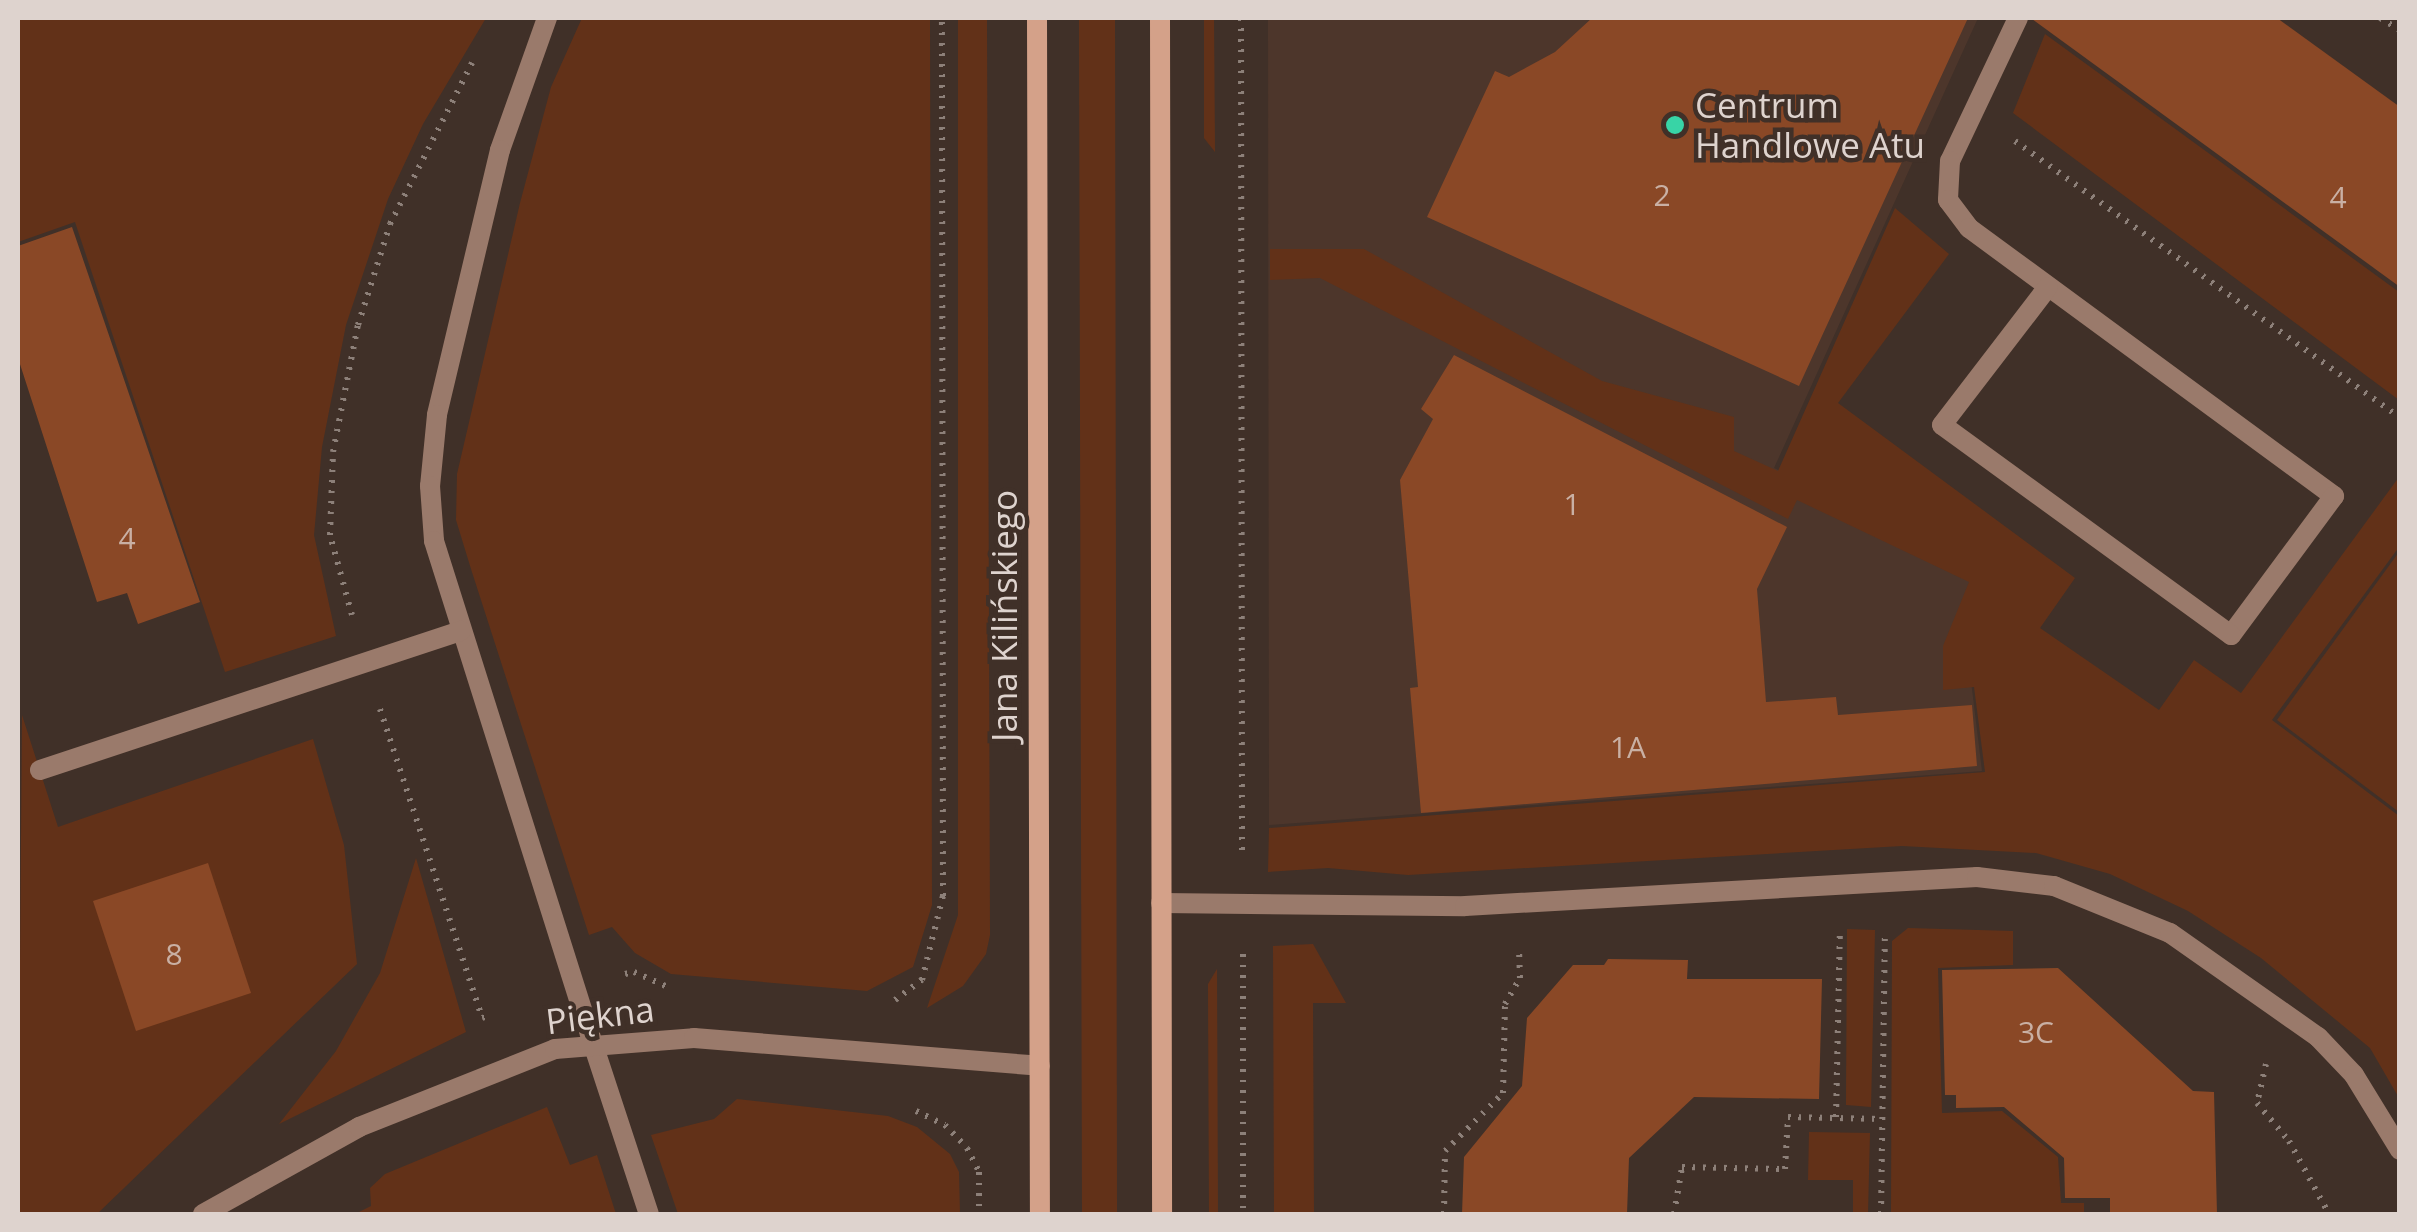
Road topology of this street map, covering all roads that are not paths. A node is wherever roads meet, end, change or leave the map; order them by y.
1 (546, 18) edge
2 (1037, 18) edge
3 (1160, 18) edge
4 (2018, 18) edge
5 (2048, 287) junction
6 (461, 631) junction
7 (40, 770) dead end
8 (1161, 903) junction
9 (593, 1044) junction
10 (1040, 1066) junction
11 (2400, 1150) edge
12 (203, 1214) edge
13 (649, 1214) edge
14 (1040, 1214) edge
15 (1162, 1214) edge

1 - 6 street
2 - 10 street, Jana Kilińskiego
3 - 8 street
4 - 5 street
5 - 5 street
6 - 7 street
6 - 9 street
8 - 11 street
8 - 15 street
9 - 10 street, Piękna
9 - 12 street, Piękna
9 - 13 street
10 - 14 street, Jana Kilińskiego

